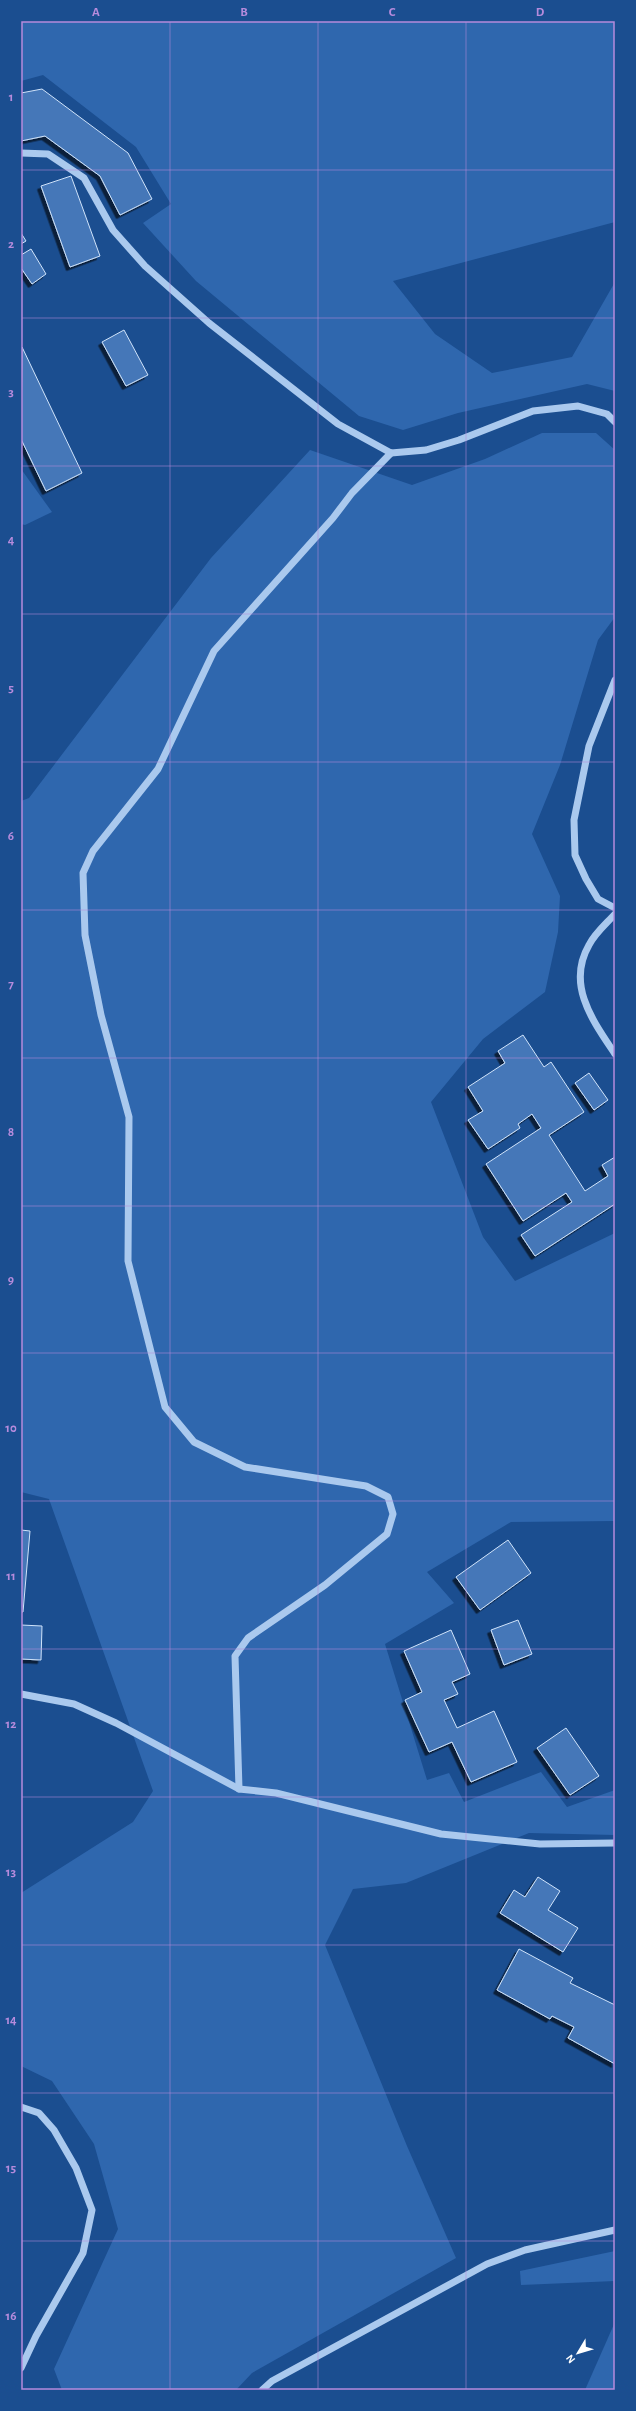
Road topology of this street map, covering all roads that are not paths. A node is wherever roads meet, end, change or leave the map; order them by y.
1 (21, 154) edge
2 (615, 422) edge
3 (391, 453) junction
4 (615, 680) edge
5 (615, 908) edge
6 (615, 914) edge
7 (615, 1054) edge
8 (21, 1694) edge
9 (239, 1789) junction
10 (615, 1843) edge
11 (21, 2107) edge
12 (615, 2230) edge
13 (21, 2368) edge
14 (262, 2390) edge

1 - 3 street
2 - 3 street
3 - 9 street
4 - 5 street
6 - 7 street
8 - 9 street
9 - 10 street
11 - 13 street
12 - 14 street

